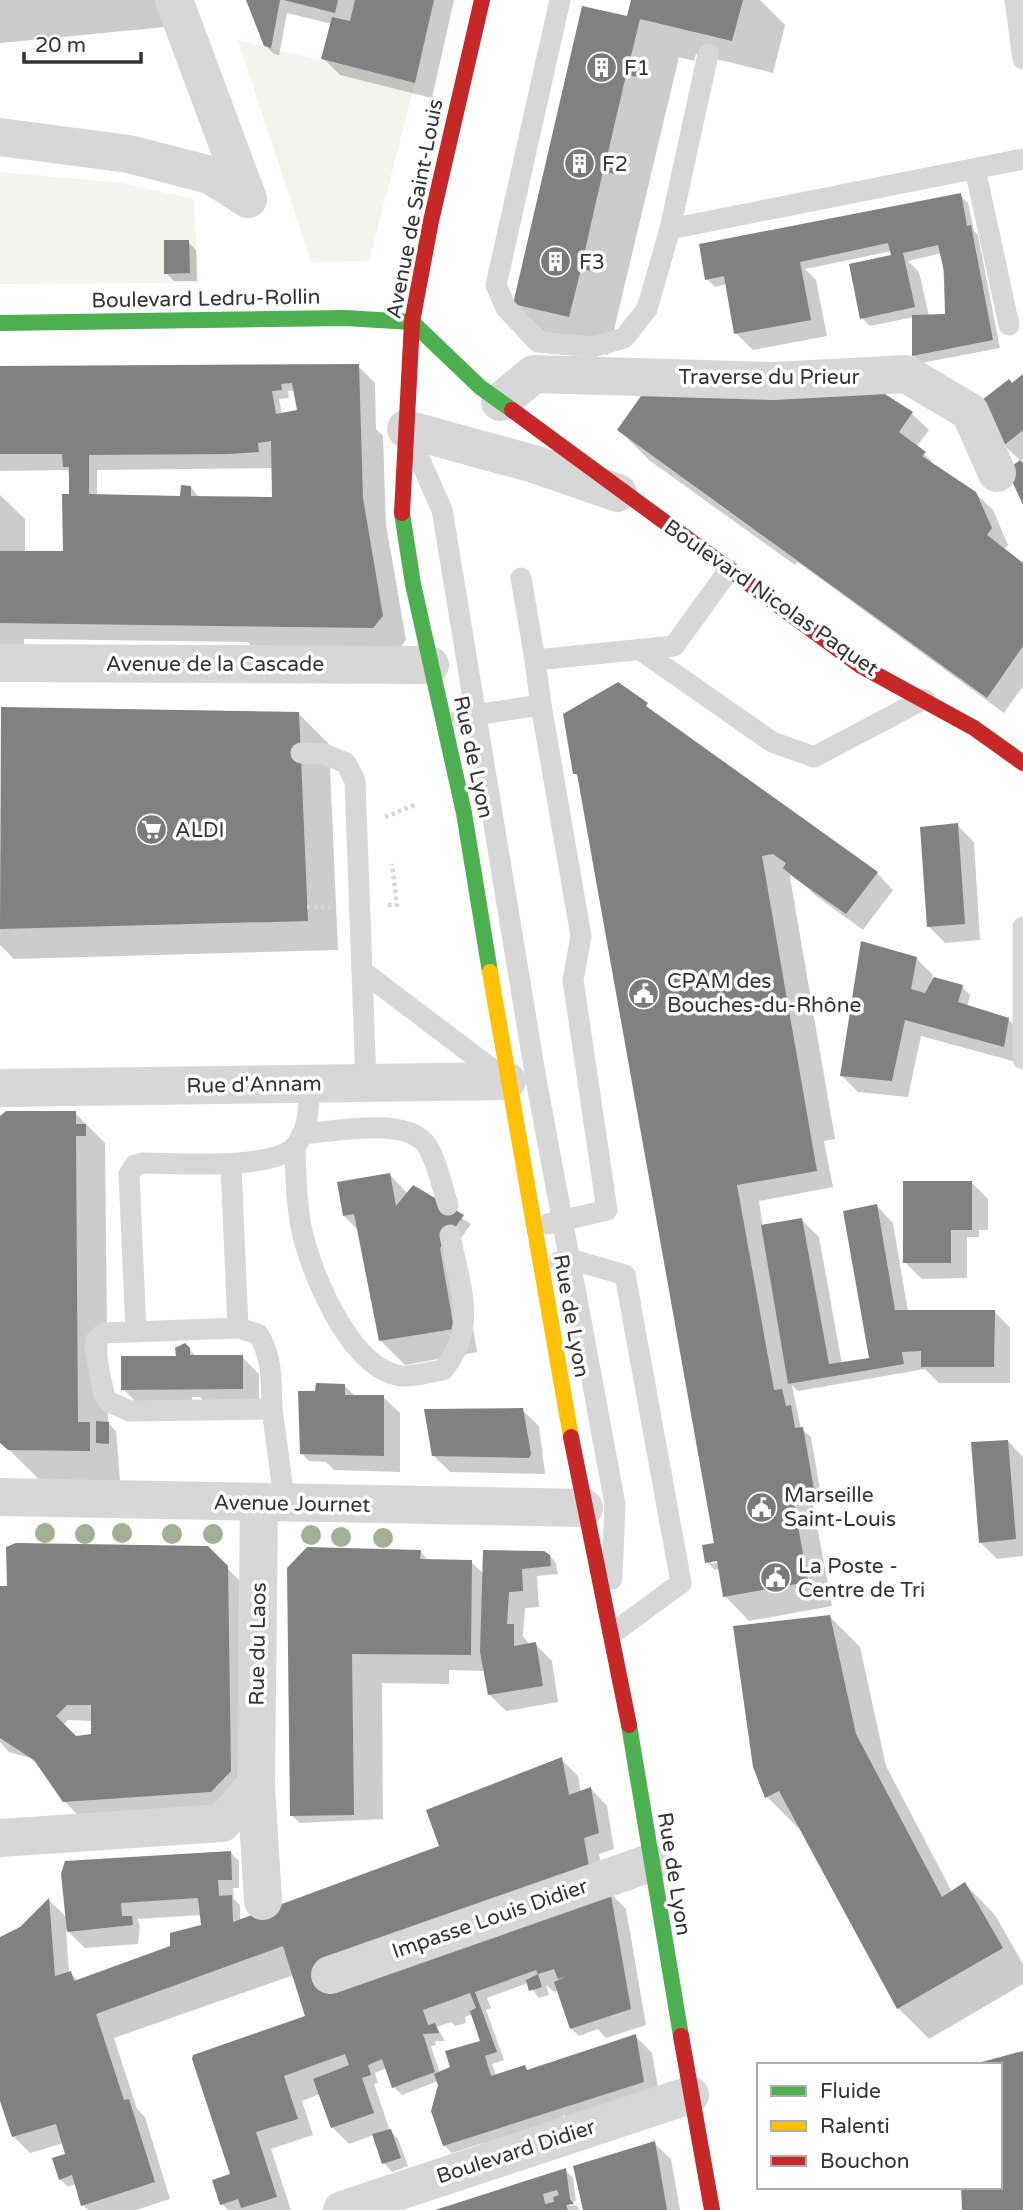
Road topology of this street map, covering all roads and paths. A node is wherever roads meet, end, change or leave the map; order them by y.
1 (174, 0) edge
2 (482, 0) edge
3 (560, 0) edge
4 (1015, 0) edge
5 (708, 54) dead end
6 (1023, 59) edge
7 (0, 137) edge
8 (1023, 159) edge
9 (975, 169) junction
10 (670, 229) junction
11 (412, 321) junction
12 (0, 323) edge
13 (1009, 325) dead end
14 (500, 402) junction
15 (406, 429) junction
16 (997, 473) dead end
17 (629, 496) junction
18 (729, 570) junction
19 (521, 578) dead end
20 (639, 649) junction
21 (535, 660) junction
22 (0, 663) edge
23 (430, 665) junction
24 (924, 699) junction
25 (541, 705) junction
26 (475, 715) junction
27 (445, 720) junction
28 (301, 753) dead end
29 (1023, 763) edge
30 (1023, 928) edge
31 (362, 971) junction
32 (1023, 1059) edge
33 (507, 1081) junction
34 (366, 1083) junction
35 (310, 1084) junction
36 (0, 1088) edge
37 (298, 1141) junction
38 (231, 1165) junction
39 (448, 1205) dead end
40 (561, 1221) junction
41 (533, 1227) junction
42 (450, 1235) dead end
43 (570, 1259) junction
44 (540, 1265) junction
45 (238, 1328) junction
46 (136, 1332) junction
47 (272, 1409) junction
48 (0, 1497) edge
49 (272, 1504) junction
50 (584, 1508) junction
51 (611, 1626) junction
52 (256, 1785) junction
53 (0, 1838) edge
54 (650, 1863) junction
55 (263, 1901) dead end
56 (330, 1975) dead end
57 (690, 2095) junction
58 (342, 2210) edge
59 (712, 2210) edge

1 - 7 street
2 - 11 street, Avenue de Saint-Louis
3 - 10 lane
4 - 6 lane
5 - 10 lane
8 - 9 lane
9 - 10 lane
9 - 13 lane
11 - 12 street, Boulevard Ledru-Rollin
11 - 14 street, Boulevard Nicolas Paquet
11 - 15 street, Avenue de Saint-Louis
14 - 16 street, Traverse du Prieur
14 - 17 street, Boulevard Nicolas Paquet
15 - 17 street, Boulevard Nicolas Paquet
15 - 23 street, Rue de Lyon
15 - 26 lane
17 - 18 street, Boulevard Nicolas Paquet
18 - 20 lane
18 - 24 street, Boulevard Nicolas Paquet
19 - 21 lane
20 - 21 lane
20 - 24 lane
21 - 25 lane
22 - 23 street, Avenue de la Cascade
23 - 27 street, Rue de Lyon
24 - 29 street, Boulevard Nicolas Paquet
25 - 26 lane
25 - 40 lane
26 - 27 lane
26 - 40 lane
27 - 33 street, Rue de Lyon
28 - 31 lane
30 - 32 lane
31 - 33 lane
31 - 34 lane
33 - 34 street, Rue d'Annam
33 - 41 street, Rue de Lyon
34 - 35 street, Rue d'Annam
35 - 36 street, Rue d'Annam
35 - 37 lane
37 - 38 lane
37 - 39 lane
37 - 42 lane
38 - 45 lane
38 - 46 lane
40 - 41 lane
40 - 43 lane
41 - 44 street, Rue de Lyon
43 - 44 lane
43 - 51 lane
43 - 51 lane
44 - 50 street, Rue de Lyon
45 - 46 lane
45 - 47 lane
46 - 47 lane
47 - 49 lane
48 - 49 street, Avenue Journet
49 - 50 street, Avenue Journet
49 - 52 street, Rue du Laos
50 - 51 street, Rue de Lyon
51 - 54 street, Rue de Lyon
52 - 53 street
52 - 55 street, Rue du Laos
54 - 56 street, Impasse Louis Didier
54 - 57 street, Rue de Lyon
57 - 58 street, Boulevard Didier
57 - 59 street, Rue de Lyon

